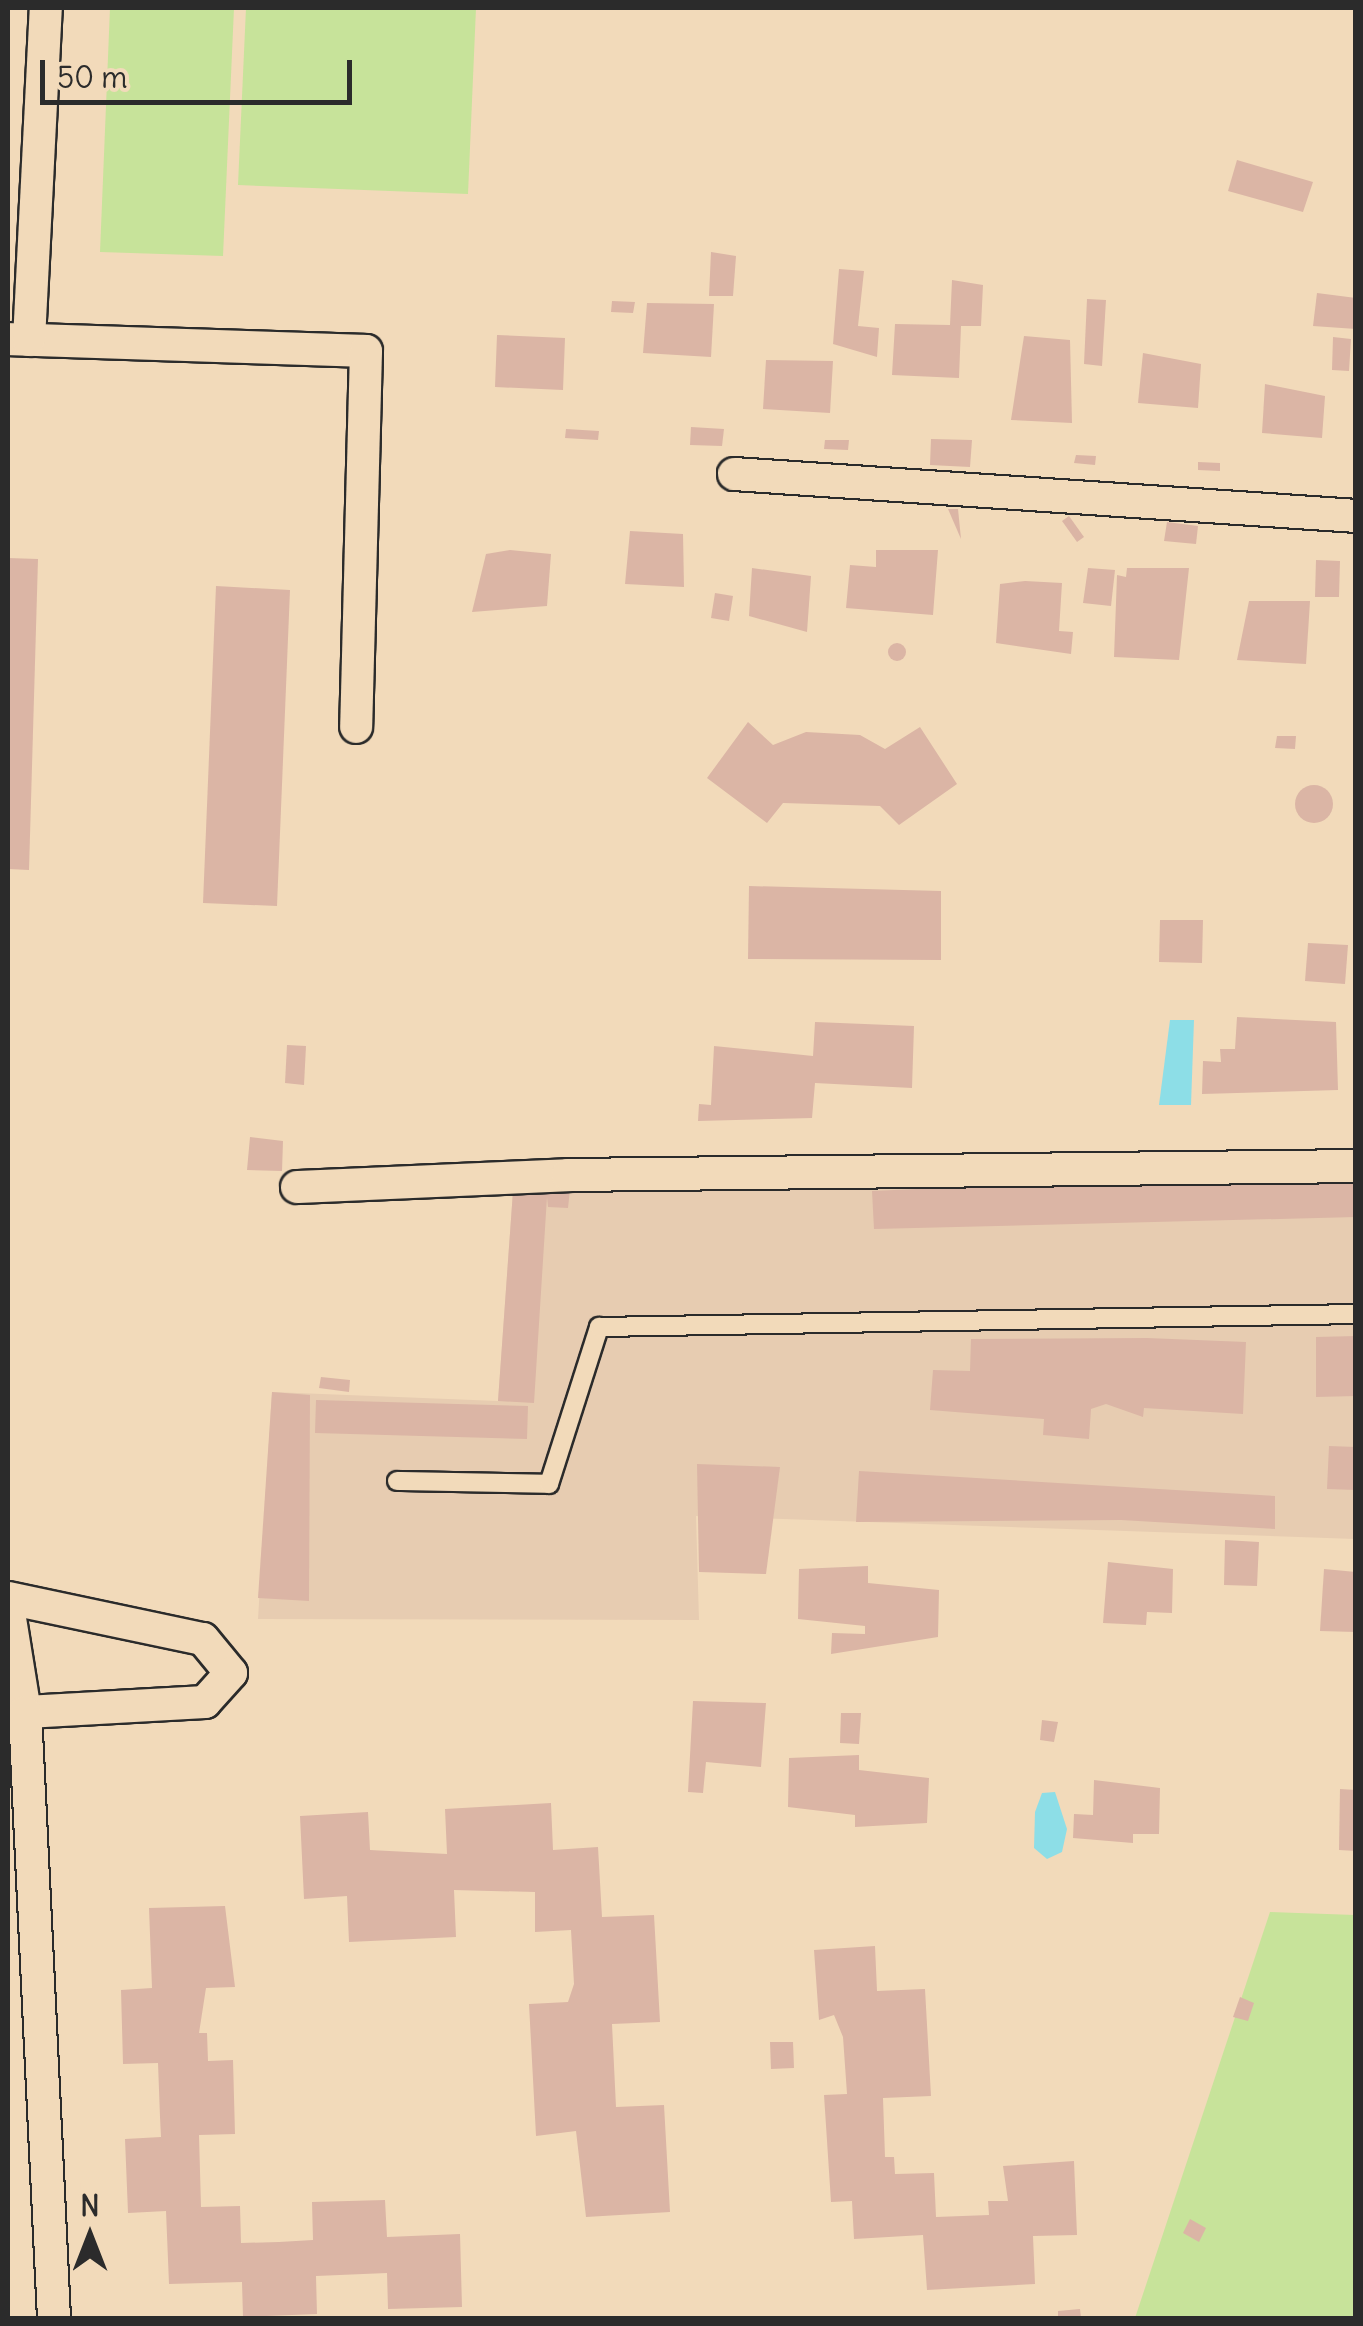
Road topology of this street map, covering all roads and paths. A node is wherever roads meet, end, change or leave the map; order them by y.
1 (46, 8) edge
2 (18, 340) edge
3 (734, 474) dead end
4 (1356, 516) edge
5 (356, 727) dead end
6 (1356, 1166) edge
7 (297, 1187) dead end
8 (1356, 1314) edge
9 (397, 1481) dead end
10 (8, 1598) edge
11 (8, 1606) edge
12 (16, 1712) edge
13 (54, 2318) edge

1 - 2 street
2 - 5 street
3 - 4 street
6 - 7 street
8 - 9 lane
10 - 12 street
11 - 12 street
12 - 13 street

